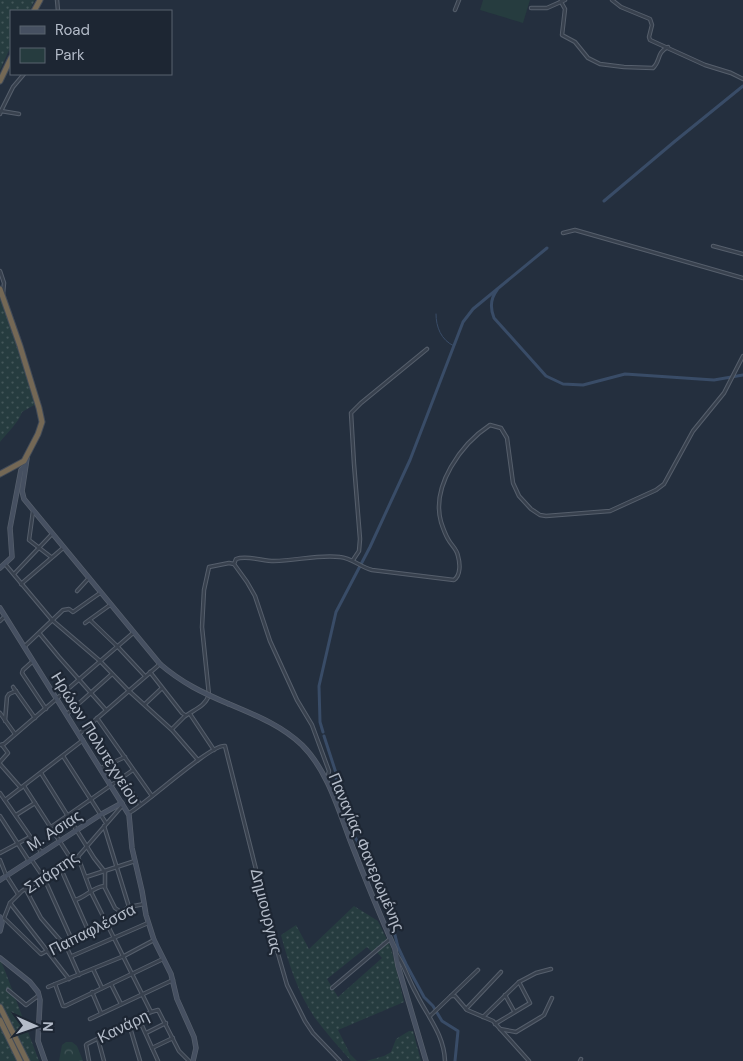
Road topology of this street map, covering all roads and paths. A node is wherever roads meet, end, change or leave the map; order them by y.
1 (460, 0) edge
2 (612, 0) edge
3 (562, 1) edge
4 (531, 8) dead end
5 (454, 10) dead end
6 (668, 47) junction
7 (10, 60) edge
8 (23, 75) edge
9 (743, 79) edge
10 (0, 81) edge
11 (1, 113) edge
12 (19, 114) dead end
13 (563, 233) dead end
14 (713, 246) dead end
15 (743, 254) edge
16 (0, 271) edge
17 (743, 278) edge
18 (0, 290) edge
19 (3, 297) junction
20 (427, 349) dead end
21 (743, 356) edge
22 (27, 456) junction
23 (25, 466) junction
24 (0, 474) edge
25 (33, 512) junction
26 (52, 534) junction
27 (63, 548) junction
28 (40, 549) junction
29 (51, 557) junction
30 (352, 560) junction
31 (5, 564) junction
32 (234, 564) junction
33 (0, 568) edge
34 (14, 574) junction
35 (88, 579) junction
36 (21, 584) junction
37 (77, 591) dead end
38 (100, 593) junction
39 (110, 606) junction
40 (0, 608) edge
41 (5, 616) junction
42 (52, 620) junction
43 (90, 620) junction
44 (0, 621) edge
45 (85, 623) dead end
46 (133, 633) junction
47 (40, 634) junction
48 (117, 646) junction
49 (24, 647) junction
50 (33, 661) junction
51 (100, 661) junction
52 (160, 664) junction
53 (150, 672) junction
54 (112, 674) junction
55 (145, 676) junction
56 (79, 679) junction
57 (13, 687) dead end
58 (162, 688) junction
59 (128, 690) junction
60 (16, 691) junction
61 (90, 693) junction
62 (57, 699) junction
63 (144, 705) junction
64 (46, 709) junction
65 (106, 710) junction
66 (0, 713) edge
67 (188, 714) junction
68 (67, 715) junction
69 (35, 718) junction
70 (97, 718) junction
71 (5, 721) junction
72 (172, 730) junction
73 (79, 734) junction
74 (15, 735) junction
75 (83, 740) junction
76 (1, 745) edge
77 (214, 750) junction
78 (63, 756) junction
79 (125, 757) junction
80 (198, 760) junction
81 (0, 763) edge
82 (101, 768) junction
83 (133, 770) junction
84 (41, 773) junction
85 (122, 777) junction
86 (326, 782) junction
87 (111, 785) junction
88 (23, 787) junction
89 (0, 793) edge
90 (152, 796) junction
91 (5, 800) junction
92 (90, 800) junction
93 (35, 803) junction
94 (123, 804) junction
95 (140, 804) junction
96 (129, 813) junction
97 (16, 815) junction
98 (100, 815) junction
99 (0, 816) edge
100 (67, 816) junction
101 (105, 825) junction
102 (51, 827) junction
103 (76, 830) junction
104 (30, 837) junction
105 (59, 841) junction
106 (17, 844) junction
107 (86, 846) junction
108 (41, 852) junction
109 (0, 854) edge
110 (78, 857) junction
111 (0, 860) edge
112 (30, 860) junction
113 (135, 861) junction
114 (72, 862) junction
115 (117, 867) junction
116 (61, 869) junction
117 (103, 871) junction
118 (6, 875) junction
119 (86, 877) junction
120 (44, 878) junction
121 (0, 880) edge
122 (105, 887) junction
123 (25, 888) junction
124 (91, 892) junction
125 (18, 894) junction
126 (75, 900) junction
127 (10, 903) junction
128 (144, 904) junction
129 (129, 907) junction
130 (121, 912) junction
131 (0, 917) edge
132 (106, 921) junction
133 (148, 923) junction
134 (88, 930) junction
135 (0, 931) edge
136 (72, 938) junction
137 (115, 938) junction
138 (390, 939) junction
139 (154, 940) junction
140 (63, 943) junction
141 (48, 951) junction
142 (395, 951) junction
143 (40, 954) joint
144 (72, 956) junction
145 (124, 956) junction
146 (0, 958) edge
147 (164, 959) junction
148 (94, 969) junction
149 (551, 969) dead end
150 (478, 970) dead end
151 (501, 972) dead end
152 (79, 974) junction
153 (132, 975) junction
154 (69, 979) junction
155 (172, 980) junction
156 (519, 982) junction
157 (55, 984) junction
158 (111, 984) junction
159 (48, 987) dead end
160 (102, 988) junction
161 (332, 988) dead end
162 (8, 990) dead end
163 (92, 992) junction
164 (142, 994) junction
165 (505, 995) junction
166 (40, 996) junction
167 (451, 996) junction
168 (552, 998) dead end
169 (121, 1004) junction
170 (0, 1007) edge
171 (466, 1009) junction
172 (514, 1011) junction
173 (151, 1012) junction
174 (101, 1013) junction
175 (430, 1016) junction
176 (483, 1018) junction
177 (90, 1019) dead end
178 (139, 1019) junction
179 (0, 1020) edge
180 (166, 1023) junction
181 (128, 1024) junction
182 (495, 1024) junction
183 (499, 1028) junction
184 (508, 1031) junction
185 (146, 1034) junction
186 (505, 1036) junction
187 (173, 1038) junction
188 (98, 1039) junction
189 (152, 1048) junction
190 (20, 1061) edge
191 (27, 1061) edge
192 (45, 1061) edge
193 (89, 1061) edge
194 (104, 1061) edge
195 (140, 1061) edge
196 (158, 1061) edge
197 (189, 1061) edge
198 (193, 1061) edge
199 (340, 1061) edge
200 (426, 1061) edge
201 (444, 1061) edge
202 (529, 1061) edge

1 - 5 street
2 - 6 street
3 - 4 street
3 - 6 street
6 - 9 street
7 - 10 highway
8 - 11 street
11 - 12 street
13 - 17 street
14 - 15 street
16 - 19 street
18 - 19 highway
19 - 22 highway
20 - 30 street
21 - 30 street
22 - 23 street, Παναγίας Φανερωμένης
22 - 24 highway
23 - 25 street, Παναγίας Φανερωμένης
23 - 31 street
25 - 26 street, Παναγίας Φανερωμένης
25 - 28 street
26 - 27 street, Παναγίας Φανερωμένης
26 - 28 street
27 - 29 street
27 - 35 street, Παναγίας Φανερωμένης
28 - 29 street
28 - 34 street
29 - 36 street
30 - 32 street
31 - 33 street
31 - 34 street
32 - 67 street
32 - 86 street
34 - 36 street
35 - 37 street
35 - 38 street, Παναγίας Φανερωμένης
36 - 42 street
38 - 39 street, Παναγίας Φανερωμένης
38 - 42 street
39 - 43 street
39 - 46 street, Παναγίας Φανερωμένης
40 - 41 street, Ηρώων Πολυτεχνείου
41 - 44 street
41 - 49 street, Ηρώων Πολυτεχνείου
42 - 47 street
42 - 51 street
43 - 45 street
43 - 48 street
46 - 48 street
46 - 52 street, Παναγίας Φανερωμένης
47 - 49 street
47 - 56 street
48 - 51 street
48 - 55 street
49 - 50 street, Ηρώων Πολυτεχνείου
50 - 62 street, Ηρώων Πολυτεχνείου
50 - 64 street
51 - 54 street
51 - 56 street
52 - 53 street
52 - 86 street, Παναγίας Φανερωμένης, bridge
53 - 55 street
53 - 58 street
54 - 59 street
54 - 61 street
55 - 59 street
56 - 61 street
56 - 62 street
57 - 60 street
58 - 63 street
58 - 67 street
59 - 63 street
59 - 65 street
60 - 69 street
60 - 71 street
61 - 65 street
61 - 68 street
62 - 64 street
62 - 68 street, Ηρώων Πολυτεχνείου
63 - 72 street
64 - 69 street
65 - 70 street
66 - 71 street
67 - 72 street
67 - 77 street
68 - 73 street, Ηρώων Πολυτεχνείου
69 - 74 street
70 - 73 street
70 - 79 street
71 - 74 street
72 - 80 street
73 - 75 street, Ηρώων Πολυτεχνείου
74 - 76 street
75 - 78 street
75 - 82 street, Ηρώων Πολυτεχνείου
76 - 81 street
77 - 80 street
77 - 199 street, Δημιουργιας
78 - 84 street
78 - 92 street
79 - 82 street
79 - 83 street
80 - 90 street
81 - 88 street
82 - 87 street, Ηρώων Πολυτεχνείου
83 - 85 street
83 - 90 street
84 - 88 street
84 - 100 street
85 - 87 street
85 - 95 street
86 - 138 street, Παναγίας Φανερωμένης
87 - 92 street
87 - 94 street, Ηρώων Πολυτεχνείου
88 - 91 street
88 - 93 street
89 - 91 street
90 - 95 street
91 - 97 street
92 - 98 street
92 - 100 street
93 - 97 street
93 - 102 street
94 - 96 street, Ηρώων Πολυτεχνείου
94 - 98 street, Μ. Ασιας
94 - 101 street, Σπάρτης
95 - 96 street
96 - 113 street, Ηρώων Πολυτεχνείου
97 - 104 street
98 - 101 street
98 - 103 street, Μ. Ασιας
99 - 106 street
100 - 102 street
100 - 103 street
101 - 107 street, Σπάρτης
101 - 115 street
102 - 105 street
103 - 105 street, Μ. Ασιας
103 - 107 street
104 - 106 street
104 - 108 street
105 - 108 street, Μ. Ασιας
105 - 114 street
106 - 109 street
106 - 112 street
107 - 110 street, Σπάρτης
107 - 117 street
108 - 112 street, Μ. Ασιας
110 - 114 street, Σπάρτης
110 - 119 street
111 - 118 street
112 - 118 street, Μ. Ασιας
112 - 120 street
113 - 115 street
113 - 128 street, Ηρώων Πολυτεχνείου
114 - 116 street, Σπάρτης
115 - 117 street
115 - 129 street
116 - 120 street, Σπάρτης
116 - 126 street
117 - 119 street
117 - 122 street
118 - 121 street, Μ. Ασιας
118 - 125 street
119 - 124 street
120 - 123 street, Σπάρτης
120 - 136 street
122 - 124 street
122 - 130 street
123 - 125 street, Σπάρτης
123 - 140 street
124 - 126 street
124 - 132 street
125 - 127 street, Σπάρτης
126 - 134 street
127 - 141 street
127 - 143 street, Σπάρτης
128 - 129 street, Παπαφλέσσα
128 - 133 street, Ηρώων Πολυτεχνείου
129 - 130 street, Παπαφλέσσα
130 - 132 street, Παπαφλέσσα
131 - 135 street
132 - 134 street, Παπαφλέσσα
132 - 137 street
133 - 137 street
133 - 139 street, Ηρώων Πολυτεχνείου
134 - 136 street, Παπαφλέσσα
136 - 140 street, Παπαφλέσσα
137 - 144 street
137 - 145 street
138 - 142 street, Παναγίας Φανερωμένης
138 - 161 street
139 - 145 street
139 - 147 street, Ηρώων Πολυτεχνείου
140 - 141 street, Παπαφλέσσα
140 - 144 street
141 - 143 street, Παπαφλέσσα
141 - 154 street
142 - 175 street
142 - 200 street, Παναγίας Φανερωμένης
144 - 152 street
145 - 148 street
145 - 153 street
146 - 166 street
147 - 153 street
147 - 155 street, Ηρώων Πολυτεχνείου
148 - 152 street
148 - 160 street
149 - 156 street
150 - 167 street
151 - 171 street
152 - 154 street
153 - 158 street
153 - 164 street
154 - 157 street
155 - 164 street
155 - 198 street, Ηρώων Πολυτεχνείου
156 - 165 street
156 - 172 street
157 - 159 street
157 - 163 street
158 - 160 street
158 - 169 street
160 - 163 street
162 - 166 street
163 - 174 street
164 - 169 street
164 - 173 street
165 - 172 street
165 - 176 street
166 - 192 street
167 - 171 street
167 - 175 street
168 - 184 street
169 - 174 street
170 - 191 highway
171 - 176 street
172 - 182 street
173 - 178 street, Κανάρη
173 - 180 street, Κανάρη
174 - 177 street
175 - 201 street
176 - 182 street
178 - 181 street, Κανάρη
178 - 185 street
179 - 190 highway
180 - 185 street
180 - 187 street
181 - 188 street, Κανάρη
181 - 195 street
182 - 183 street
183 - 184 street
183 - 186 street
184 - 186 street
185 - 189 street
186 - 202 street
187 - 189 street
187 - 197 street
188 - 193 street, Κανάρη
188 - 194 street
189 - 196 street

